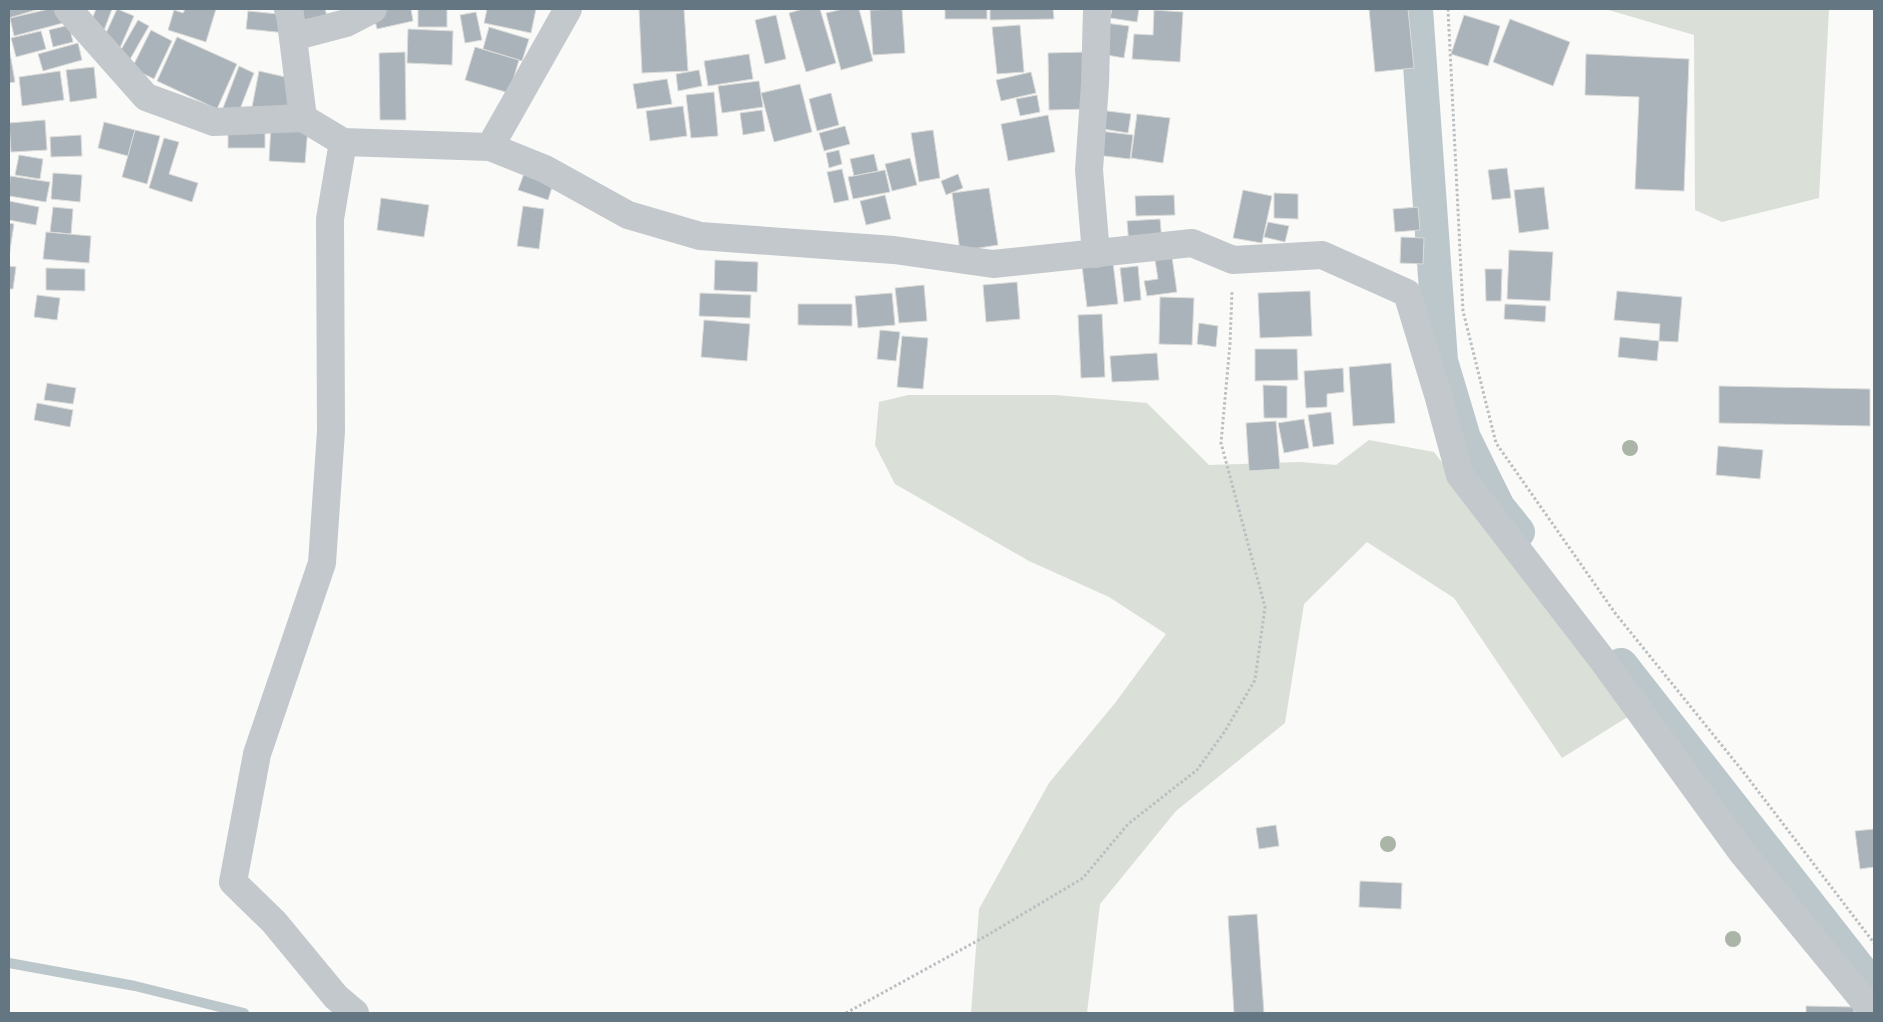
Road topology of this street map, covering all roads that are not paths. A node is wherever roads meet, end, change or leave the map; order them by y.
1 (68, 9) edge
2 (288, 9) edge
3 (373, 9) edge
4 (568, 9) edge
5 (1097, 9) edge
6 (293, 37) junction
7 (303, 118) junction
8 (343, 142) junction
9 (490, 147) junction
10 (1096, 254) junction
11 (355, 1013) edge
12 (1874, 1013) edge

1 - 7 street
2 - 6 street
3 - 6 street
4 - 9 street
5 - 10 street
6 - 7 street
7 - 8 street
8 - 9 street
8 - 11 street
9 - 10 street
10 - 12 street

